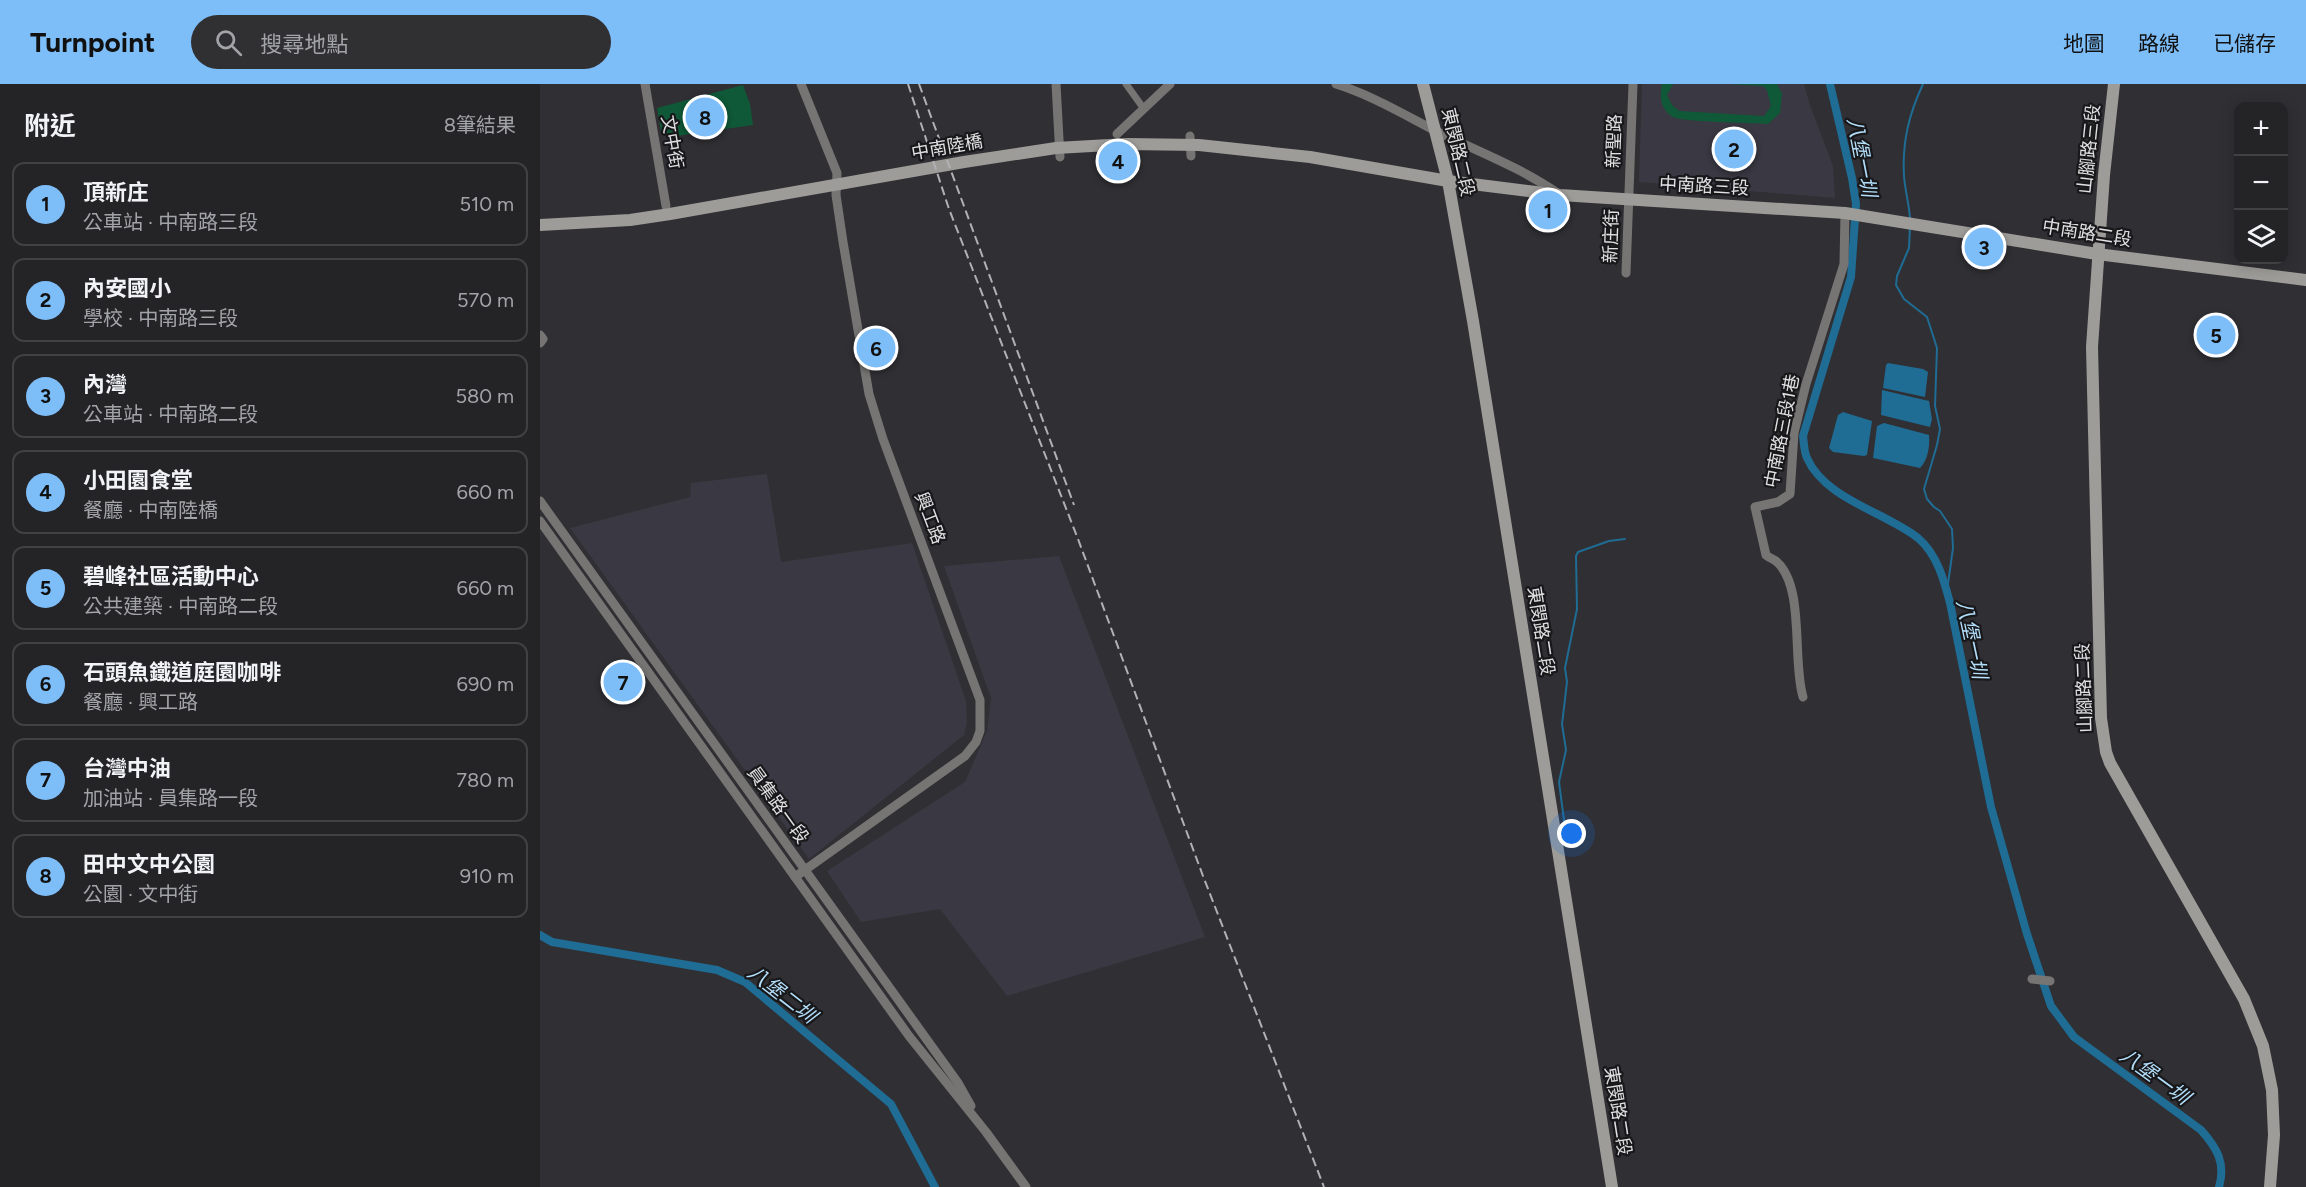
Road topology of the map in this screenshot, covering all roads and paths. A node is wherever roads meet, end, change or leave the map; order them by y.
1 (645, 84) edge
2 (801, 84) edge
3 (1056, 84) edge
4 (1126, 84) edge
5 (1170, 84) edge
6 (1336, 84) edge
7 (1424, 84) edge
8 (1633, 84) edge
9 (2114, 84) edge
10 (1144, 109) junction
11 (1437, 131) junction
12 (1117, 134) dead end
13 (1190, 136) dead end
14 (1191, 156) dead end
15 (1060, 157) dead end
16 (1361, 166) joint
17 (1448, 181) junction
18 (1560, 195) junction
19 (1629, 199) junction
20 (666, 206) dead end
21 (1845, 213) junction
22 (1863, 217) joint
23 (540, 225) edge
24 (2097, 254) junction
25 (1626, 273) dead end
26 (2306, 280) edge
27 (540, 501) edge
28 (540, 521) edge
29 (642, 643) junction
30 (633, 650) junction
31 (1803, 697) dead end
32 (805, 871) junction
33 (795, 877) junction
34 (2032, 979) dead end
35 (2050, 981) dead end
36 (986, 1132) junction
37 (1026, 1187) edge
38 (1612, 1187) edge
39 (2270, 1187) edge

1 - 20 street, 文中街
2 - 32 street, 興工路
3 - 15 street
4 - 10 street
5 - 10 street
6 - 11 street
7 - 11 main road, 東閔路二段
8 - 19 street, 新聖路
9 - 24 main road, 山腳路三段
10 - 12 street
11 - 17 main road, 東閔路二段
11 - 18 street
13 - 14 street
16 - 17 main road, 中南路三段
16 - 23 main road, 中南陸橋
17 - 18 main road, 中南路三段
17 - 38 main road, 東閔路二段
18 - 19 main road, 中南路三段
19 - 21 main road, 中南路三段
19 - 25 street, 新庄街
21 - 22 main road, 中南路三段
21 - 31 street, 中南路三段1巷
22 - 24 main road, 中南路二段
24 - 26 main road, 中南路二段
24 - 39 main road, 山腳路二段
27 - 29 street, 員集路一段
28 - 30 street, 員集路一段
29 - 30 street
29 - 32 street, 員集路一段
30 - 33 street, 員集路一段
32 - 33 street, 興工路
32 - 36 street, 員集路一段
33 - 36 street, 員集路一段
34 - 35 street
36 - 37 street, 員集路一段

